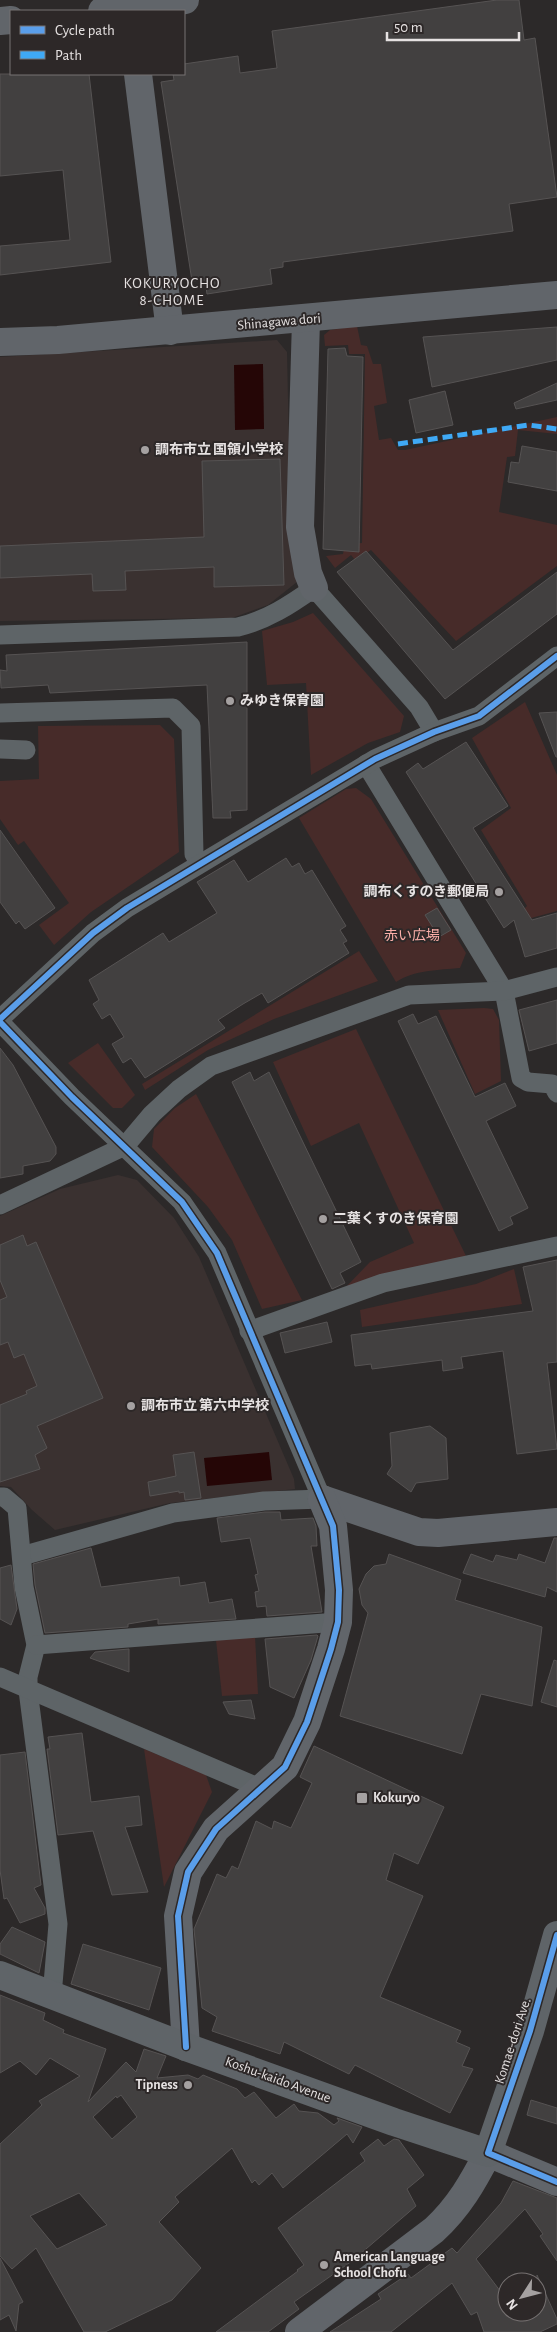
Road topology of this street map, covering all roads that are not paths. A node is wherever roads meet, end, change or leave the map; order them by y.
1 (185, 0) edge
2 (130, 10) edge
3 (138, 75) edge
4 (557, 295) edge
5 (306, 320) junction
6 (170, 331) junction
7 (0, 342) edge
8 (314, 588) junction
9 (0, 635) edge
10 (557, 656) edge
11 (0, 713) edge
12 (434, 732) junction
13 (0, 749) edge
14 (26, 750) dead end
15 (366, 764) junction
16 (199, 863) junction
17 (557, 977) edge
18 (504, 991) junction
19 (0, 1020) edge
20 (557, 1093) edge
21 (125, 1146) junction
22 (0, 1205) edge
23 (557, 1246) edge
24 (249, 1331) junction
25 (0, 1497) edge
26 (322, 1499) junction
27 (557, 1522) edge
28 (22, 1556) junction
29 (338, 1622) junction
30 (36, 1645) junction
31 (0, 1677) edge
32 (28, 1690) junction
33 (262, 1789) junction
34 (557, 1935) edge
35 (0, 1975) edge
36 (551, 1981) edge
37 (52, 1996) junction
38 (186, 2047) junction
39 (488, 2153) junction
40 (557, 2182) edge
41 (299, 2332) edge

1 - 2 street
3 - 6 street
4 - 5 street, Shinagawa dori
5 - 6 street, Shinagawa dori
5 - 8 street
6 - 7 street, Shinagawa dori
8 - 9 street
8 - 12 street
10 - 12 street
11 - 16 street
12 - 15 street
13 - 14 street
15 - 16 street
15 - 18 street
16 - 19 street
17 - 18 street
18 - 20 street
18 - 21 street
19 - 21 street
21 - 22 street
21 - 24 street
23 - 24 street
24 - 26 street
25 - 28 street
26 - 27 street
26 - 28 street
26 - 29 street
28 - 30 street
29 - 30 street
29 - 33 street
30 - 32 street
31 - 32 street
32 - 33 street
32 - 37 street
33 - 38 street
34 - 36 main road, Komae-dori Ave.
35 - 37 main road, Koshu-kaido Avenue
36 - 39 main road, Komae-dori Ave.
37 - 38 main road, Koshu-kaido Avenue
38 - 39 main road, Koshu-kaido Avenue
39 - 40 street, Koshu-kaido Avenue
39 - 41 street

